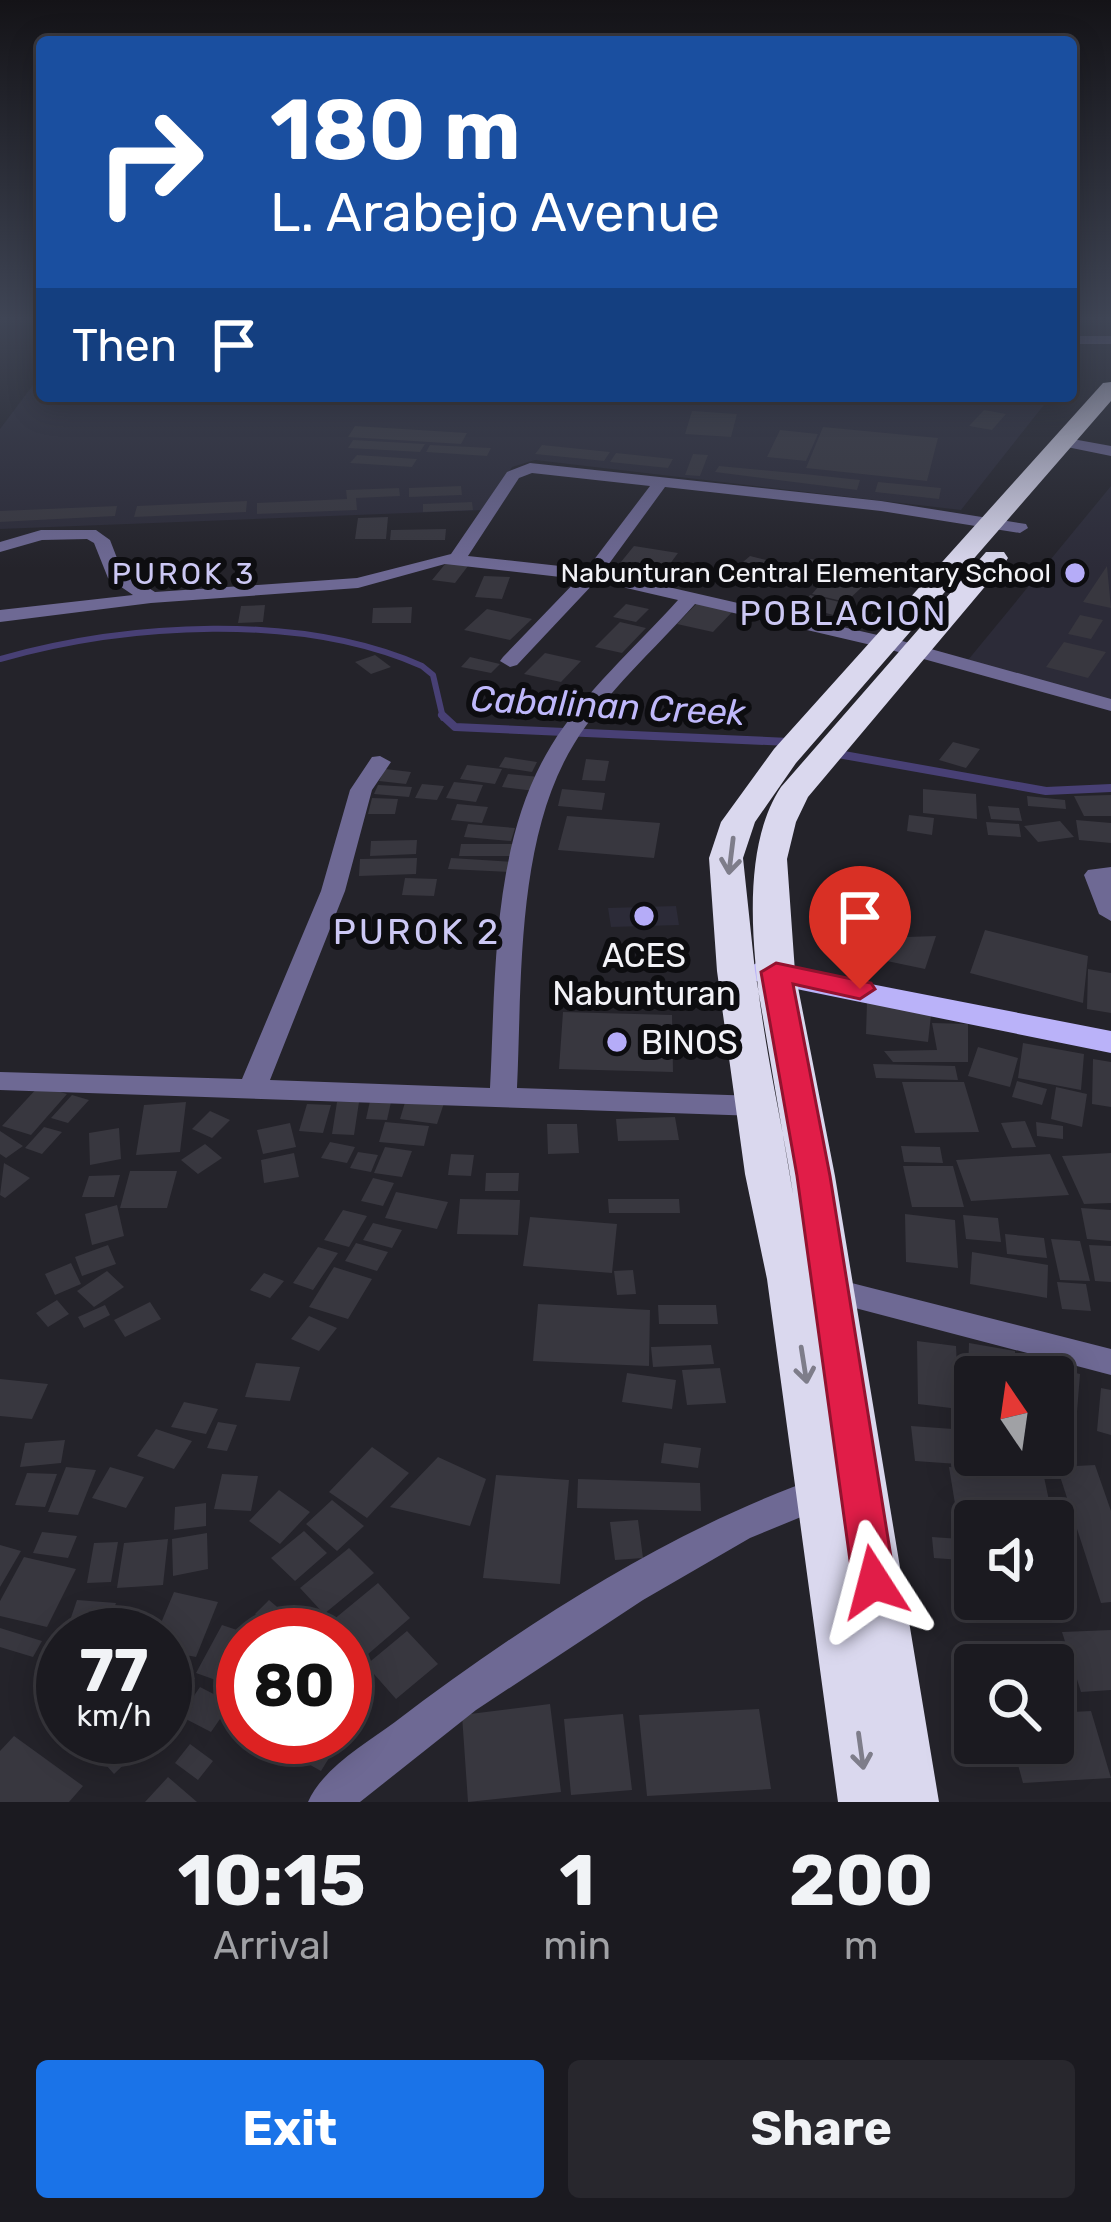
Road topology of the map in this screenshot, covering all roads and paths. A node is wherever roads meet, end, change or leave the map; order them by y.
1 (1106, 401) edge
2 (1111, 416) edge
3 (1088, 447) edge
4 (662, 482) junction
5 (1007, 525) junction
6 (0, 547) edge
7 (458, 559) junction
8 (592, 575) junction
9 (692, 596) junction
10 (151, 598) junction
11 (0, 616) edge
12 (901, 646) junction
13 (510, 661) dead end
14 (1111, 705) edge
15 (380, 762) dead end
16 (1103, 874) edge
17 (1111, 914) edge
18 (756, 972) junction
19 (1111, 1042) edge
20 (0, 1081) edge
21 (254, 1088) junction
22 (503, 1099) junction
23 (758, 1106) junction
24 (809, 1284) junction
25 (1111, 1362) edge
26 (824, 1492) junction
27 (862, 1624) junction
28 (329, 1802) edge
29 (869, 1802) edge
30 (908, 1802) edge

1 - 3 highway
2 - 3 highway
3 - 5 highway
4 - 5 street
4 - 7 street
4 - 8 street
5 - 12 highway
6 - 10 street
7 - 8 street
7 - 10 street
8 - 9 street
8 - 13 street
9 - 12 street
9 - 22 street
10 - 11 street
12 - 14 street
12 - 18 highway
15 - 21 street
16 - 17 street
18 - 19 main road
18 - 23 highway
18 - 24 highway
20 - 21 street
21 - 22 street
22 - 23 street
23 - 24 highway
24 - 25 street
24 -> 26 highway
24 - 27 highway
26 - 27 highway
26 - 28 street
27 -> 29 highway
27 - 30 highway

